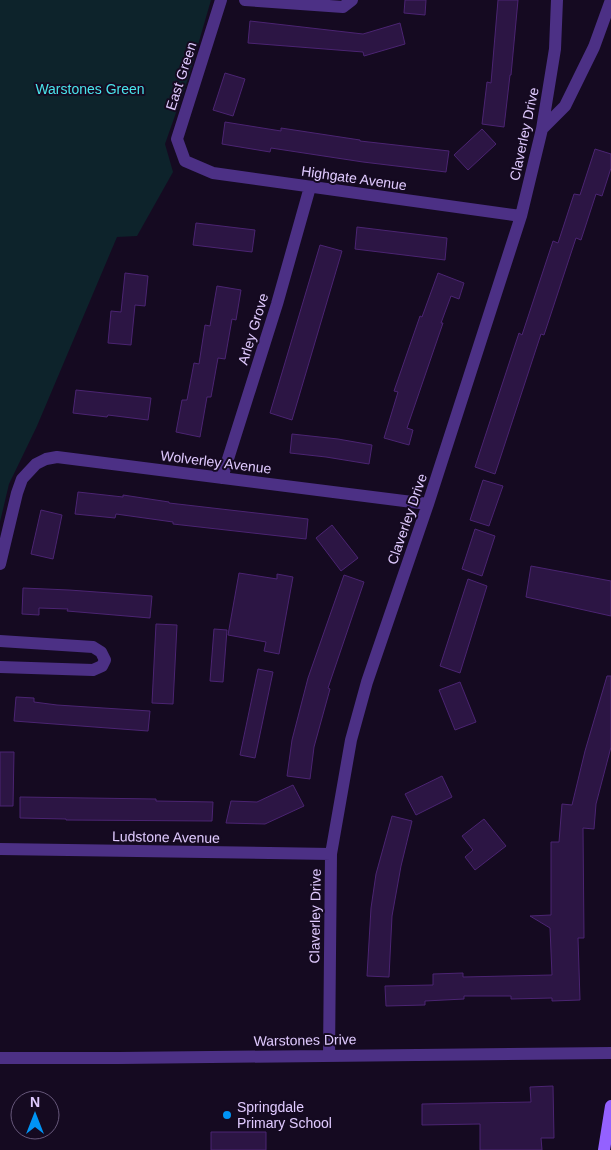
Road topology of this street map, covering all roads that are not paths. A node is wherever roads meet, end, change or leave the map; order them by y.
1 (221, 0) edge
2 (245, 0) edge
3 (352, 0) edge
4 (557, 0) edge
5 (611, 0) edge
6 (542, 129) junction
7 (185, 161) joint
8 (310, 187) junction
9 (521, 216) junction
10 (222, 478) junction
11 (428, 504) junction
12 (0, 564) edge
13 (0, 641) edge
14 (0, 667) edge
15 (0, 849) edge
16 (331, 854) junction
17 (611, 1053) edge
18 (329, 1055) junction
19 (0, 1058) edge
20 (611, 1106) edge
21 (607, 1147) edge

1 - 7 street, East Green
2 - 3 street
4 - 6 street, Claverley Drive
5 - 6 street
6 - 9 street, Claverley Drive
7 - 8 street, Highgate Avenue
8 - 9 street, Highgate Avenue
8 - 10 street, Arley Grove
9 - 11 street, Claverley Drive
10 - 11 street, Wolverley Avenue
10 - 12 street, Wolverley Avenue
11 - 16 street, Claverley Drive
13 - 14 street
15 - 16 street, Ludstone Avenue
16 - 18 street, Claverley Drive
17 - 18 street, Warstones Drive
18 - 19 street, Warstones Drive
20 - 21 street

